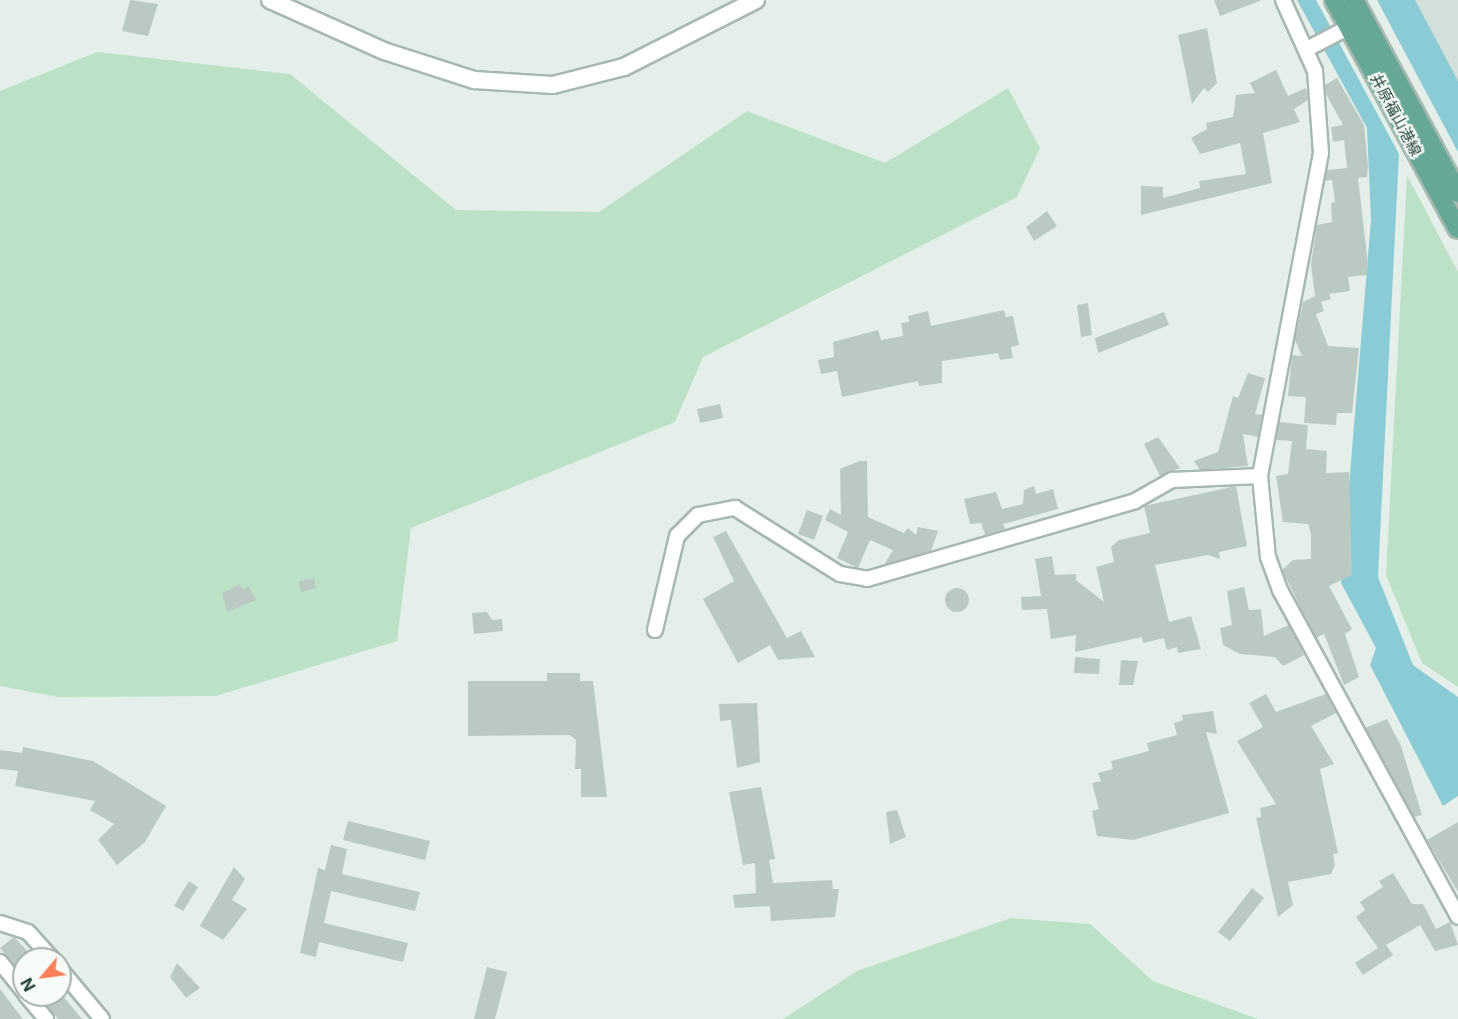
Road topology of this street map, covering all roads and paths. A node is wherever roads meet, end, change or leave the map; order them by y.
1 (270, 0) edge
2 (756, 0) edge
3 (1283, 0) edge
4 (1334, 0) edge
5 (1354, 0) edge
6 (1351, 26) junction
7 (1312, 47) junction
8 (1458, 193) edge
9 (1458, 229) edge
10 (1260, 476) junction
11 (655, 630) dead end
12 (1458, 917) edge
13 (0, 923) edge
14 (41, 947) edge
15 (0, 962) edge
16 (12, 977) edge
17 (72, 983) edge
18 (36, 1007) edge
19 (46, 1019) edge
20 (102, 1019) edge

1 - 2 street
3 - 7 street
4 - 6 main road, 井原福山港線
5 - 6 main road, 井原福山港線
6 - 7 street
6 - 8 main road, 井原福山港線
6 - 9 main road, 井原福山港線
7 - 10 street
10 - 11 street
10 - 12 street
13 - 14 street
15 - 16 street
17 - 20 street
18 - 19 street

